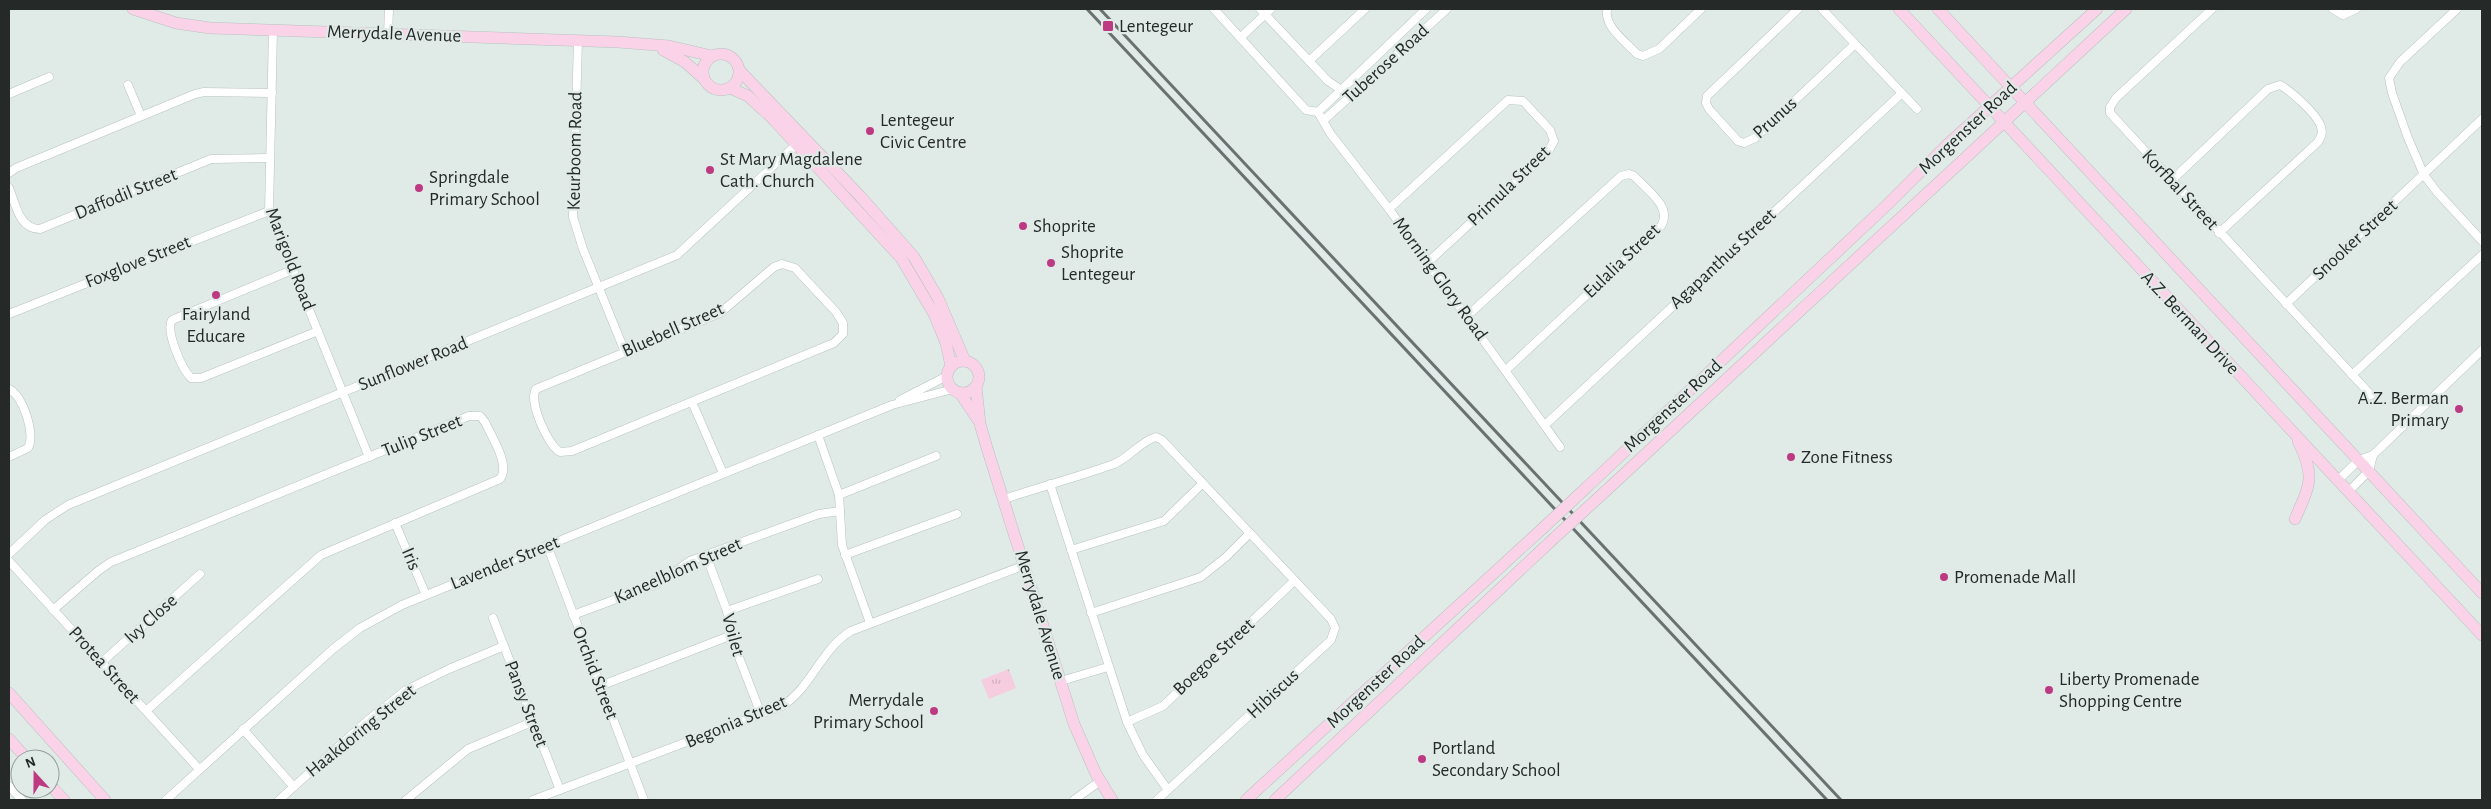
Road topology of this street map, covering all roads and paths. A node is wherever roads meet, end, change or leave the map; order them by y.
1 (133, 9) edge
2 (389, 9) edge
3 (1214, 9) edge
4 (1365, 9) edge
5 (1426, 9) edge
6 (1447, 9) edge
7 (1607, 9) edge
8 (1701, 9) edge
9 (1798, 9) edge
10 (1822, 9) edge
11 (1899, 9) edge
12 (1938, 9) edge
13 (2097, 9) edge
14 (2126, 9) edge
15 (2212, 9) edge
16 (2333, 9) edge
17 (2356, 9) edge
18 (2457, 9) edge
19 (1266, 11) edge
20 (273, 30) junction
21 (388, 34) junction
22 (1240, 37) junction
23 (578, 40) junction
24 (1855, 44) junction
25 (658, 46) junction
26 (712, 56) junction
27 (1309, 61) junction
28 (740, 71) junction
29 (49, 78) dead end
30 (704, 79) junction
31 (128, 85) dead end
32 (2011, 87) junction
33 (730, 88) junction
34 (1342, 90) junction
35 (272, 93) junction
36 (9, 94) edge
37 (1902, 94) junction
38 (1350, 97) junction
39 (2025, 102) junction
40 (1990, 106) junction
41 (1916, 108) dead end
42 (1318, 112) junction
43 (141, 116) junction
44 (2482, 119) edge
45 (1324, 120) junction
46 (2004, 121) junction
47 (798, 144) junction
48 (269, 158) junction
49 (9, 173) edge
50 (2424, 175) junction
51 (2171, 181) junction
52 (9, 188) edge
53 (1389, 209) junction
54 (269, 211) junction
55 (883, 220) junction
56 (2220, 233) junction
57 (880, 234) junction
58 (2482, 241) edge
59 (2482, 255) edge
60 (1427, 263) junction
61 (292, 270) junction
62 (599, 287) junction
63 (2286, 304) junction
64 (9, 314) edge
65 (1466, 317) junction
66 (318, 331) junction
67 (2482, 350) edge
68 (626, 352) junction
69 (965, 361) junction
70 (1506, 370) junction
71 (949, 371) junction
72 (2352, 375) junction
73 (976, 386) junction
74 (9, 389) edge
75 (957, 391) junction
76 (343, 393) junction
77 (2371, 395) dead end
78 (692, 402) junction
79 (892, 405) junction
80 (980, 424) junction
81 (1545, 425) junction
82 (2294, 433) junction
83 (818, 435) junction
84 (1560, 447) dead end
85 (2373, 455) junction
86 (936, 456) dead end
87 (9, 457) edge
88 (370, 457) junction
89 (2359, 460) junction
90 (2369, 471) junction
91 (723, 473) junction
92 (2338, 480) junction
93 (1203, 482) junction
94 (1050, 484) junction
95 (2348, 491) junction
96 (839, 495) junction
97 (1004, 499) junction
98 (840, 511) junction
99 (957, 514) dead end
100 (2295, 519) dead end
101 (395, 523) junction
102 (1250, 532) junction
103 (548, 545) junction
104 (1071, 550) junction
105 (9, 554) edge
106 (706, 555) junction
107 (845, 555) junction
108 (9, 561) edge
109 (1025, 565) junction
110 (200, 574) dead end
111 (818, 579) dead end
112 (1294, 581) junction
113 (2482, 593) edge
114 (426, 595) junction
115 (53, 610) junction
116 (727, 611) junction
117 (1091, 613) junction
118 (572, 615) junction
119 (493, 618) dead end
120 (870, 623) junction
121 (732, 635) junction
122 (2482, 635) edge
123 (504, 646) junction
124 (101, 663) junction
125 (1108, 667) junction
126 (1061, 681) junction
127 (600, 686) junction
128 (9, 693) edge
129 (146, 711) junction
130 (761, 714) junction
131 (532, 722) junction
132 (1127, 722) junction
133 (243, 729) junction
134 (9, 739) edge
135 (18, 749) edge
136 (630, 764) junction
137 (199, 769) junction
138 (1100, 781) junction
139 (9, 786) edge
140 (294, 786) junction
141 (560, 790) junction
142 (1168, 790) junction
143 (22, 800) edge
144 (104, 800) edge
145 (166, 800) edge
146 (279, 800) edge
147 (406, 800) edge
148 (533, 800) edge
149 (644, 800) edge
150 (1074, 800) edge
151 (1112, 800) edge
152 (1158, 800) edge
153 (1246, 800) edge
154 (1275, 800) edge

1 - 20 main road, Merrydale Avenue
2 - 21 street
3 - 22 street
4 - 27 street
5 - 34 street, Tuberose Road
6 - 38 street, Tuberose Road
7 - 8 street
9 - 24 street, Prunus
10 - 24 street
11 - 40 main road, A.Z. Berman Drive
12 - 32 main road, A.Z. Berman Drive
13 - 32 main road, Morgenster Road
14 - 39 main road, Morgenster Road
15 - 51 street, Korfbal Street
16 - 17 street
18 - 50 street
19 - 22 street
19 - 27 street
20 - 21 main road, Merrydale Avenue
20 - 35 street, Marigold Road
21 - 23 main road, Merrydale Avenue
22 - 42 street
23 - 25 main road, Merrydale Avenue
23 - 62 street, Keurboom Road
24 - 37 street
25 - 26 main road, Merrydale Avenue
25 - 30 main road, Merrydale Avenue
26 - 28 main road
26 - 30 main road
27 - 34 street
28 - 33 main road
28 - 55 main road
29 - 36 street
30 - 33 main road
31 - 43 street
32 - 39 main road, A.Z. Berman Drive
32 - 40 main road, Morgenster Road
33 - 47 main road
34 - 38 street
34 - 42 street, Tuberose Road
35 - 43 street
35 - 48 street, Marigold Road
37 - 41 street
37 - 81 street, Agapanthus Street
38 - 45 street, Tuberose Road
39 - 46 main road, Morgenster Road
39 - 89 main road, A.Z. Berman Drive
40 - 46 main road, A.Z. Berman Drive
40 - 153 main road, Morgenster Road, bridge
42 - 45 street, Morning Glory Road
43 - 49 street
44 - 50 street, Snooker Street
45 - 53 street, Morning Glory Road
46 - 82 main road, A.Z. Berman Drive
46 - 154 main road, Morgenster Road, bridge
47 - 57 main road
47 - 62 street, Sunflower Road
48 - 52 street, Daffodil Street
48 - 54 street, Marigold Road
50 - 58 street
50 - 63 street, Snooker Street
51 - 56 street, Korfbal Street
51 - 56 street
53 - 60 street, Morning Glory Road
53 - 60 street, Primula Street
54 - 61 street, Marigold Road
54 - 64 street, Foxglove Street
55 - 57 main road
55 - 69 main road
56 - 63 street, Korfbal Street
57 - 71 main road
59 - 72 street
60 - 65 street, Morning Glory Road
61 - 66 street, Marigold Road
61 - 66 street
62 - 68 street, Keurboom Road
62 - 76 street, Sunflower Road
63 - 72 street, Korfbal Street
65 - 70 street, Morning Glory Road
65 - 70 street, Eulalia Street
66 - 76 street, Marigold Road
67 - 85 street
68 - 78 street, Bluebell Street
68 - 78 street, Bluebell Street
69 - 71 main road
69 - 73 main road
70 - 81 street, Morning Glory Road
71 - 75 main road
71 - 79 street, Lavender Street
72 - 77 street, Korfbal Street
73 - 75 main road
73 - 80 main road, Merrydale Avenue
74 - 87 street
75 - 79 street, Lavender Street
75 - 80 main road, Merrydale Avenue
76 - 88 street, Marigold Road
76 - 105 street, Sunflower Road
78 - 91 street
79 - 83 street, Lavender Street
80 - 97 main road, Merrydale Avenue
81 - 84 street, Morning Glory Road
82 - 92 main road, A.Z. Berman Drive
82 - 100 main road
83 - 91 street, Lavender Street
83 - 96 street
85 - 89 street
85 - 90 street
86 - 96 street
88 - 101 street, Tulip Street
88 - 115 street, Tulip Street
89 - 90 main road, A.Z. Berman Drive
89 - 92 street
90 - 95 street
90 - 113 main road, A.Z. Berman Drive
91 - 103 street, Lavender Street
92 - 95 main road, A.Z. Berman Drive
93 - 94 street, Hibiscus
93 - 102 street, Hibiscus
93 - 104 street
94 - 97 street, Hibiscus
94 - 104 street
95 - 122 main road, A.Z. Berman Drive
96 - 98 street
97 - 109 main road, Merrydale Avenue
98 - 106 street, Kaneelblom Street
98 - 107 street
99 - 107 street
101 - 114 street, Iris
101 - 129 street, Tulip Street
102 - 112 street, Hibiscus
102 - 117 street
103 - 114 street, Lavender Street
103 - 118 street, Orchid Street
104 - 117 street
106 - 116 street, Voilet
106 - 118 street, Kaneelblom Street
107 - 120 street
108 - 115 street, Protea Street
109 - 120 street, Begonia Street
109 - 126 main road, Merrydale Avenue
110 - 124 street, Ivy Close
111 - 116 street
112 - 132 street, Boegoe Street
112 - 142 street, Hibiscus
114 - 133 street, Lavender Street
115 - 124 street, Protea Street
116 - 121 street, Voilet
117 - 125 street
118 - 127 street, Orchid Street
119 - 123 street, Pansy Street
120 - 130 street, Begonia Street
121 - 127 street
121 - 130 street, Voilet
123 - 131 street, Pansy Street
123 - 140 street, Haakdoring Street
124 - 129 street, Protea Street
125 - 126 street
125 - 132 street
126 - 138 main road, Merrydale Avenue
127 - 136 street, Orchid Street
128 - 144 main road
129 - 137 street, Protea Street
130 - 136 street, Begonia Street
131 - 141 street, Pansy Street
131 - 147 street
132 - 142 street
133 - 137 street, Lavender Street
133 - 140 street
134 - 135 main road
136 - 141 street, Begonia Street
136 - 149 street, Orchid Street
137 - 145 street, Lavender Street
138 - 150 street
138 - 151 main road, Merrydale Avenue
139 - 143 street
140 - 146 street, Haakdoring Street
141 - 148 street, Begonia Street
142 - 152 street, Hibiscus

